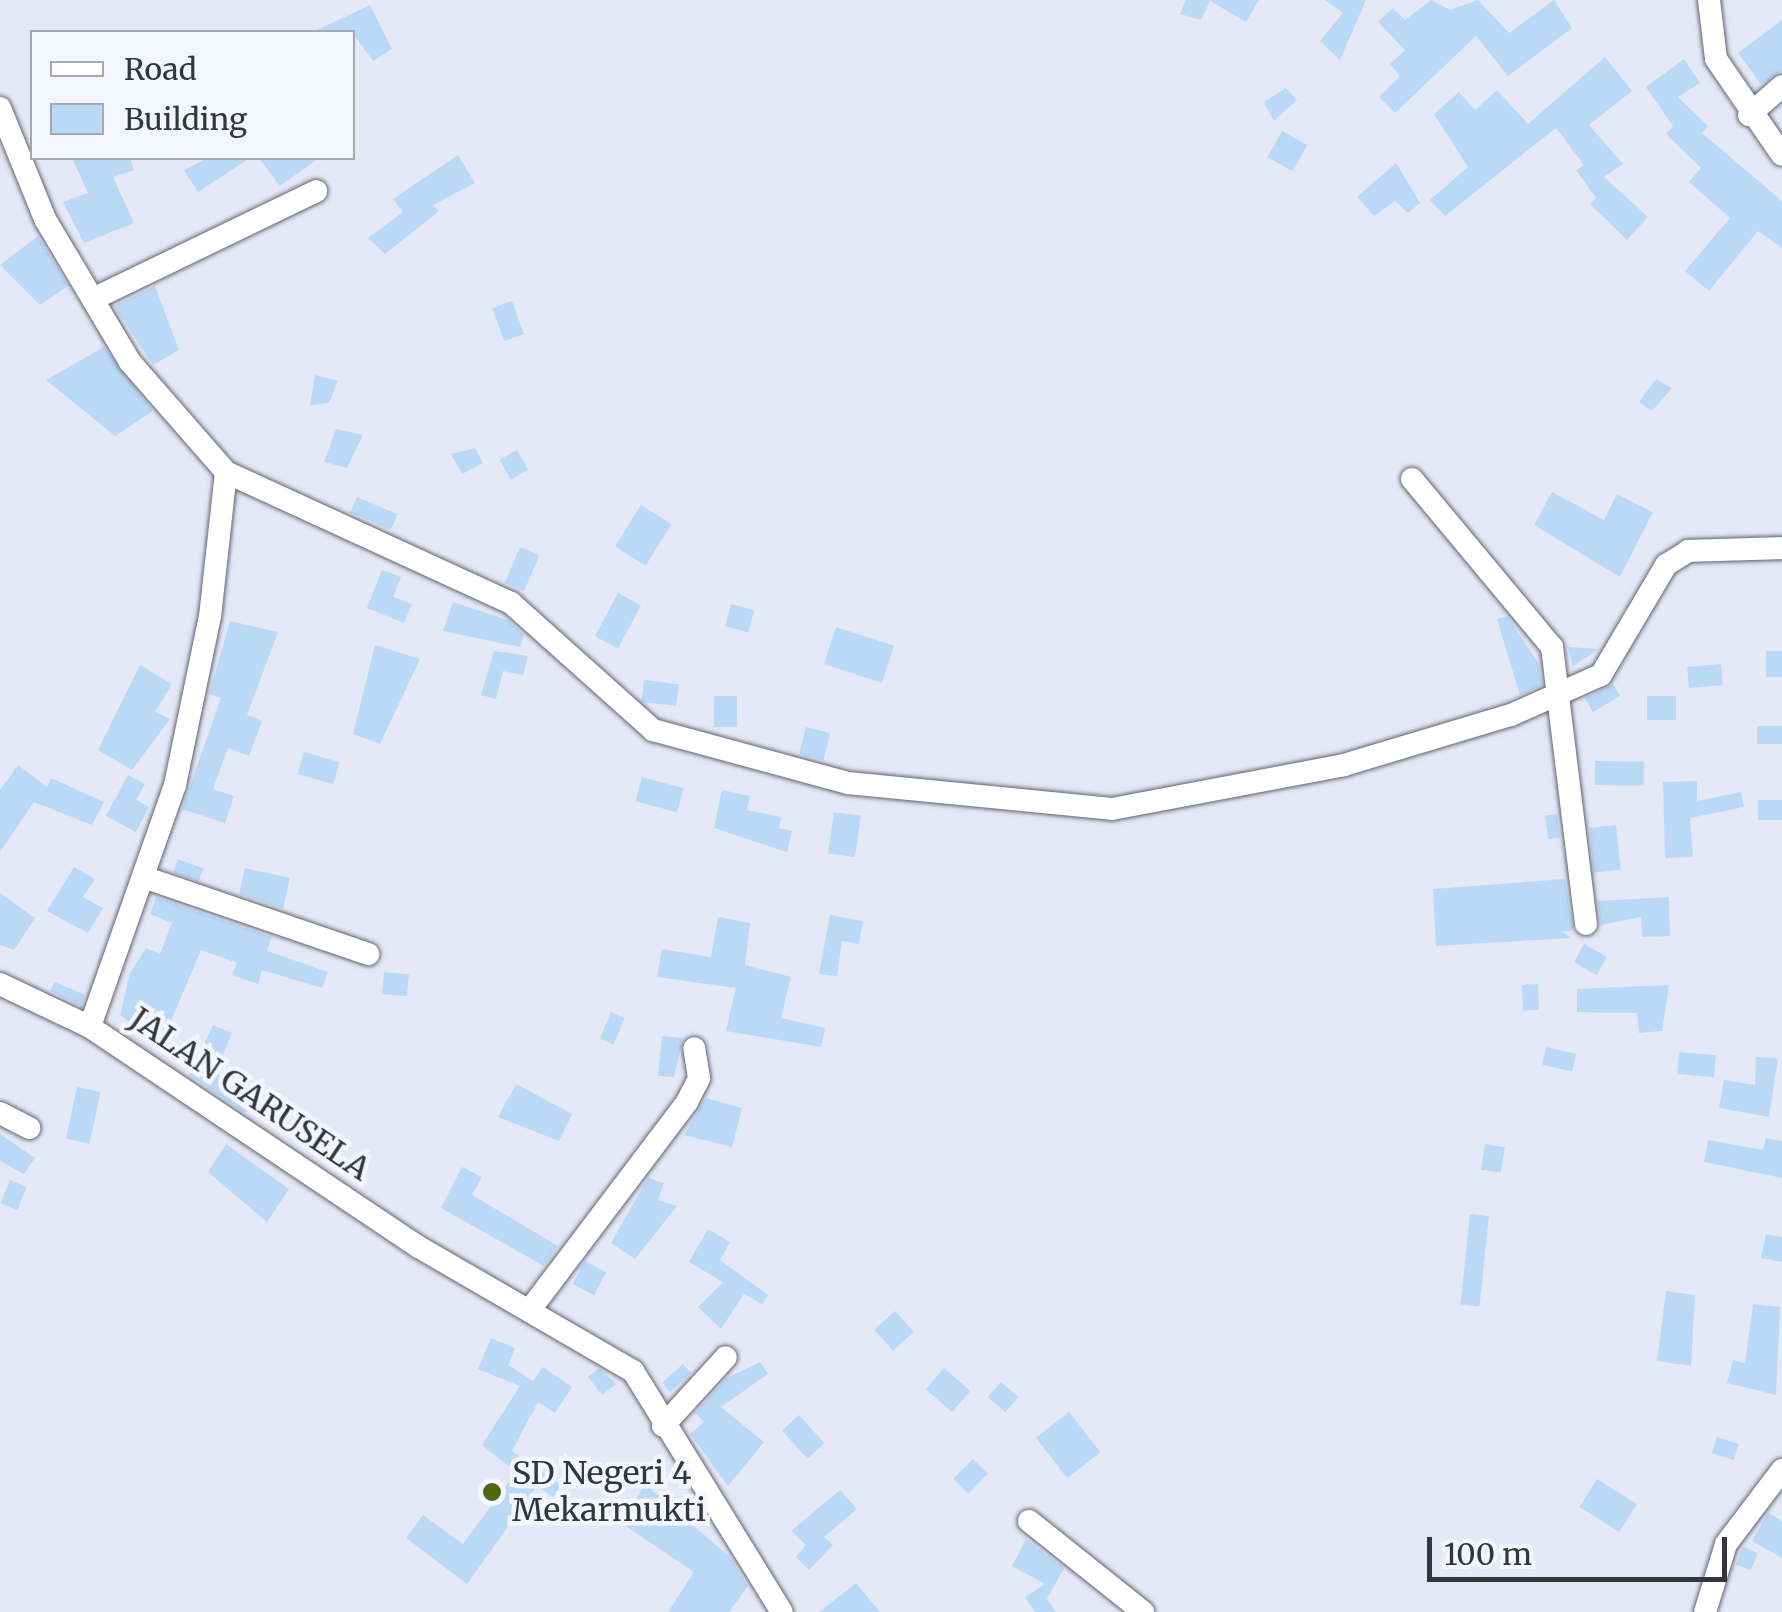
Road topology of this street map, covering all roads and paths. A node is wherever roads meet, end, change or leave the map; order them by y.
1 (1709, 0) edge
2 (1782, 86) edge
3 (0, 108) edge
4 (1749, 116) junction
5 (1782, 155) edge
6 (316, 191) dead end
7 (93, 299) junction
8 (226, 472) junction
9 (1412, 479) dead end
10 (1782, 548) edge
11 (1561, 696) junction
12 (146, 878) junction
13 (1586, 924) dead end
14 (368, 954) dead end
15 (0, 984) edge
16 (90, 1027) junction
17 (694, 1048) dead end
18 (0, 1114) edge
19 (28, 1128) dead end
20 (532, 1308) junction
21 (726, 1357) dead end
22 (664, 1426) junction
23 (1782, 1470) edge
24 (1029, 1520) dead end
25 (782, 1612) edge
26 (1142, 1612) edge
27 (1705, 1612) edge

1 - 4 street
2 - 4 street
3 - 7 street
4 - 5 street
6 - 7 street
7 - 8 street
8 - 11 street
8 - 12 street, JALAN GARUSELA
9 - 11 street
10 - 11 street
11 - 13 street
12 - 14 street
12 - 16 street, JALAN GARUSELA
15 - 16 street
16 - 20 street, JALAN GARUSELA
17 - 20 street
18 - 19 street
20 - 22 street, JALAN GARUSELA
21 - 22 street
22 - 25 street, JALAN GARUSELA
23 - 27 street
24 - 26 street

